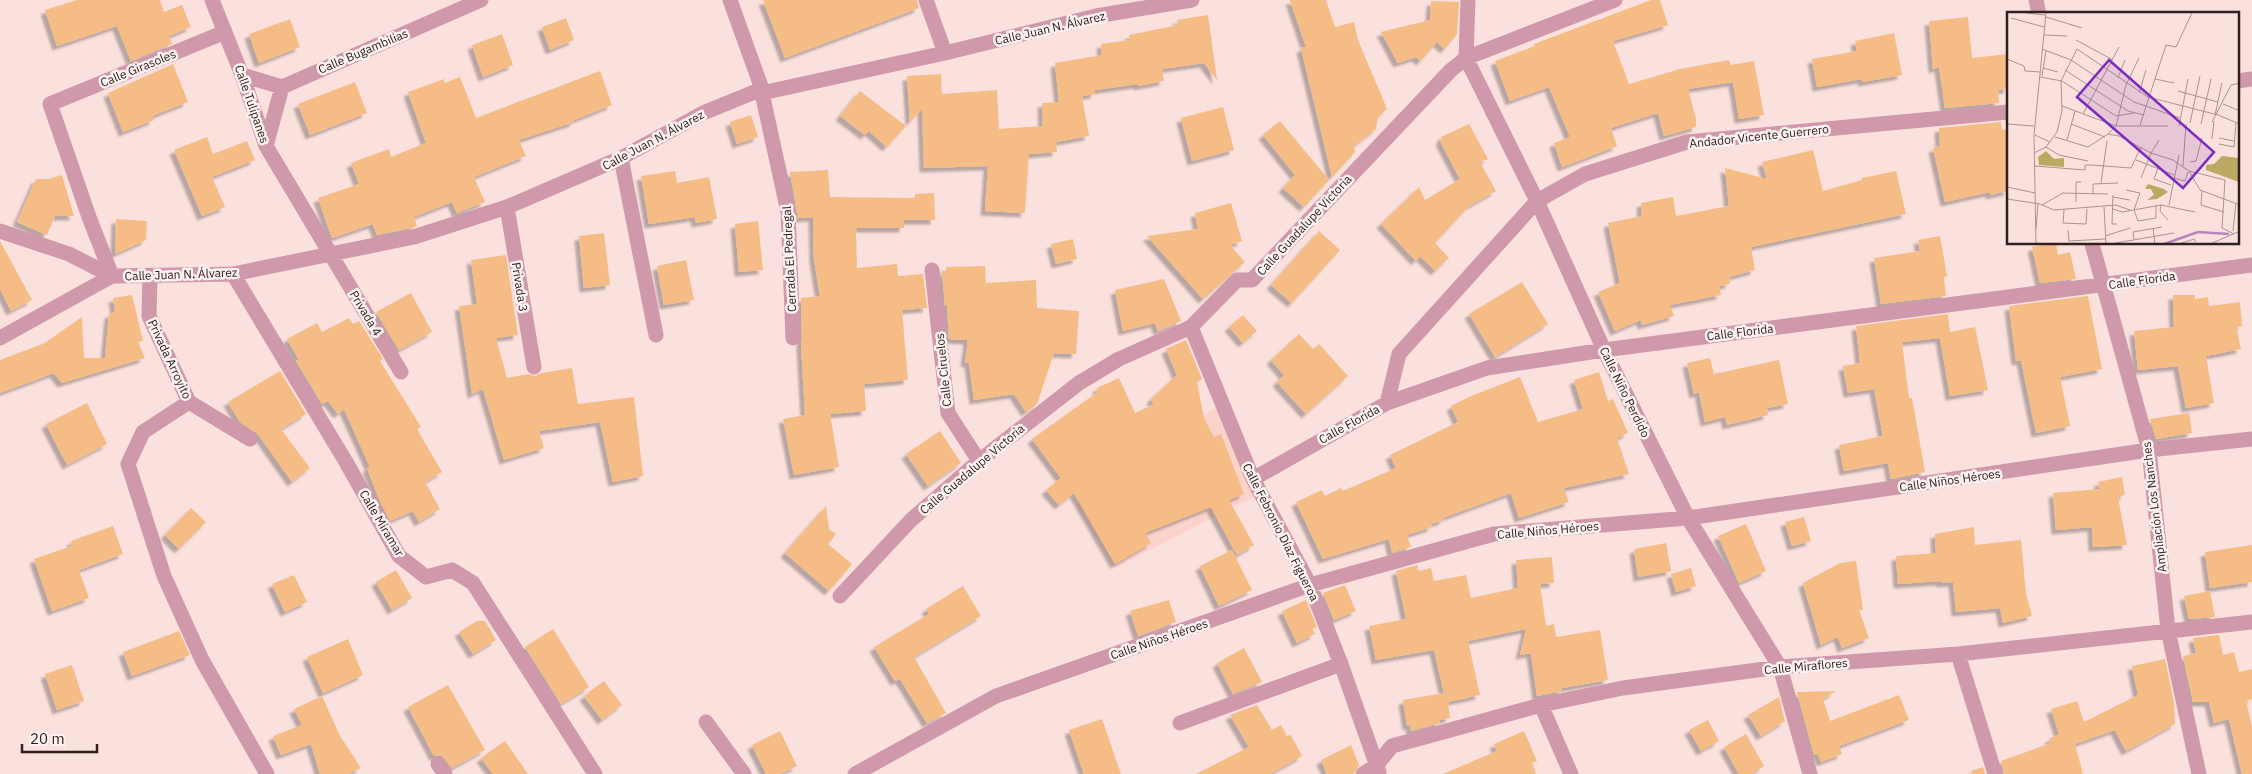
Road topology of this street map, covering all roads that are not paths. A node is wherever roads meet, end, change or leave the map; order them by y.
1 (212, 0) edge
2 (481, 0) edge
3 (730, 0) edge
4 (926, 0) edge
5 (1192, 0) edge
6 (1468, 0) edge
7 (1616, 0) edge
8 (225, 32) junction
9 (945, 53) junction
10 (1466, 58) junction
11 (242, 75) junction
12 (282, 87) junction
13 (762, 91) junction
14 (2007, 112) edge
15 (266, 146) junction
16 (621, 158) junction
17 (1537, 201) junction
18 (507, 207) junction
19 (0, 231) edge
20 (2092, 245) edge
21 (331, 255) junction
22 (2252, 265) edge
23 (932, 270) dead end
24 (232, 274) junction
25 (112, 276) junction
26 (150, 277) junction
27 (2104, 286) junction
28 (1191, 327) junction
29 (656, 335) dead end
30 (0, 338) edge
31 (792, 338) dead end
32 (1604, 350) junction
33 (534, 367) dead end
34 (401, 372) dead end
35 (189, 402) junction
36 (1386, 403) junction
37 (250, 438) dead end
38 (2252, 439) edge
39 (2149, 450) junction
40 (979, 461) junction
41 (1253, 479) junction
42 (1688, 518) junction
43 (1310, 585) junction
44 (840, 596) dead end
45 (2252, 622) edge
46 (2168, 630) junction
47 (1958, 654) junction
48 (1341, 664) junction
49 (1780, 667) junction
50 (1541, 705) junction
51 (706, 722) dead end
52 (1180, 723) dead end
53 (1378, 770) edge
54 (267, 774) edge
55 (594, 774) edge
56 (744, 774) edge
57 (854, 774) edge
58 (1362, 774) edge
59 (1571, 774) edge
60 (1810, 774) edge
61 (1995, 774) edge
62 (2199, 774) edge

1 - 8 street, Calle Tulipanes
2 - 12 street, Calle Bugambilias
3 - 13 street, Cerrada El Pedregal
4 - 9 street
5 - 9 street, Calle Juan N. Álvarez
6 - 10 street, Calle Niño Perdido
7 - 10 street, Calle Guadalupe Victoria
8 - 11 street, Calle Tulipanes
8 - 25 street, Calle Girasoles
9 - 13 street, Calle Juan N. Álvarez
10 - 17 street, Calle Niño Perdido
10 - 28 street, Calle Guadalupe Victoria
11 - 12 street
11 - 15 street, Calle Tulipanes
12 - 15 street
13 - 16 street, Calle Juan N. Álvarez
13 - 31 street, Cerrada El Pedregal
14 - 17 street, Andador Vicente Guerrero
15 - 21 street, Calle Tulipanes
16 - 18 street, Calle Juan N. Álvarez
16 - 29 street
17 - 32 street, Calle Niño Perdido
17 - 36 street, Andador Vicente Guerrero
18 - 21 street, Calle Juan N. Álvarez
18 - 33 street, Privada 3
19 - 25 street
20 - 27 street, Ampliación Los Nanches
21 - 24 street, Calle Juan N. Álvarez
21 - 34 street, Privada 4
22 - 27 street, Calle Florida
23 - 40 street, Calle Ciruelos
24 - 26 street, Calle Juan N. Álvarez
24 - 55 street, Calle Miramar
25 - 26 street, Calle Juan N. Álvarez
25 - 30 street
26 - 35 street, Privada Arroyito
27 - 32 street, Calle Florida
27 - 39 street, Ampliación Los Nanches
28 - 40 street, Calle Guadalupe Victoria
28 - 41 street, Calle Febronio Díaz Figueroa
32 - 36 street, Calle Florida
32 - 42 street, Calle Niño Perdido
35 - 37 street, Privada Arroyito
35 - 54 street
36 - 41 street, Calle Florida
38 - 39 street, Calle Niños Héroes
39 - 42 street, Calle Niños Héroes
39 - 46 street, Ampliación Los Nanches
40 - 44 street, Calle Guadalupe Victoria
41 - 43 street, Calle Febronio Díaz Figueroa
42 - 43 street, Calle Niños Héroes
42 - 49 street, Calle Niño Perdido
43 - 48 street, Calle Febronio Díaz Figueroa
43 - 57 street, Calle Niños Héroes
45 - 46 street, Calle Miraflores
46 - 47 street, Calle Miraflores
46 - 62 street, Ampliación Los Nanches
47 - 49 street, Calle Miraflores
47 - 61 street
48 - 52 street
48 - 53 street, Calle Febronio Díaz Figueroa
49 - 50 street, Calle Miraflores
49 - 60 street, Calle Niño Perdido
50 - 53 street, Calle Miraflores
50 - 59 street
51 - 56 street
53 - 58 street, Calle Miraflores

